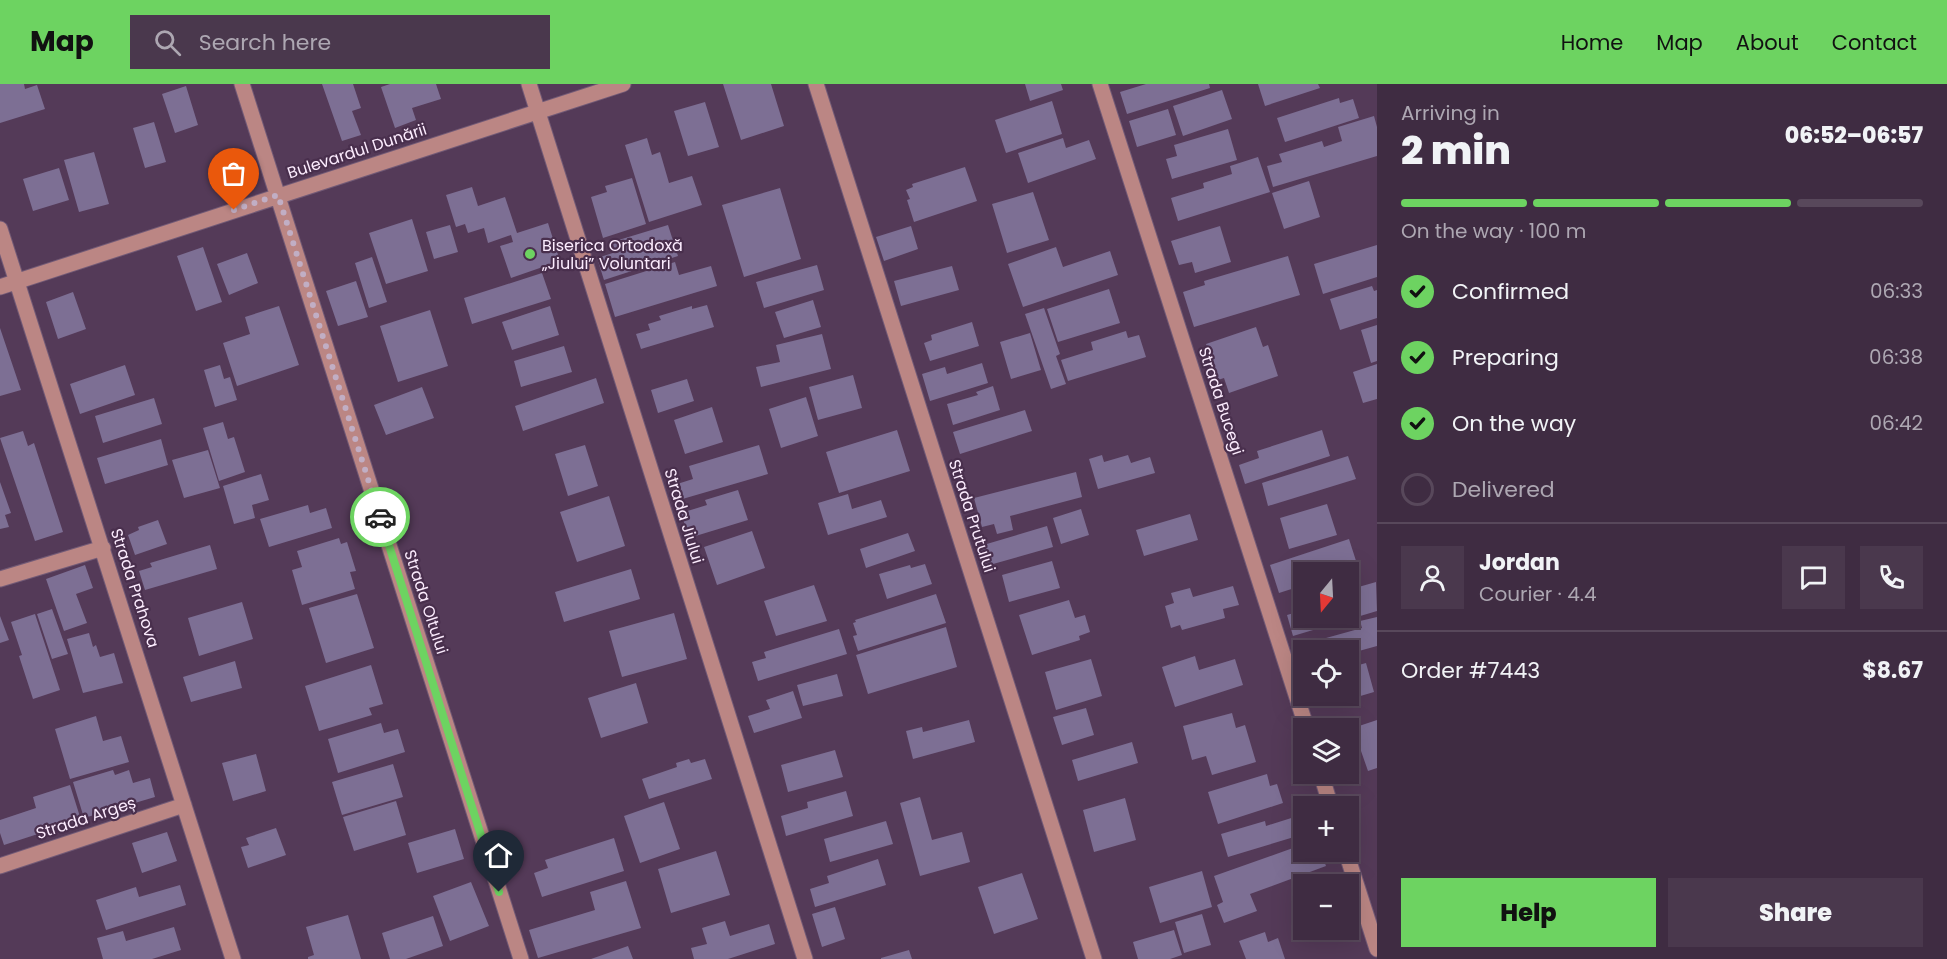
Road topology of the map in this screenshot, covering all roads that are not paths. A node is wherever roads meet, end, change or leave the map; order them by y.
1 (242, 84) edge
2 (529, 84) edge
3 (623, 84) edge
4 (816, 84) edge
5 (1100, 84) edge
6 (538, 111) junction
7 (278, 195) junction
8 (0, 229) edge
9 (17, 281) junction
10 (0, 287) edge
11 (103, 548) junction
12 (0, 579) edge
13 (1302, 718) edge
14 (184, 805) junction
15 (1349, 862) edge
16 (0, 866) edge
17 (1377, 949) edge
18 (233, 959) edge
19 (520, 959) edge
20 (804, 959) edge
21 (1094, 959) edge

1 - 7 street, Strada Oltului
2 - 6 street, Strada Jiului
3 - 6 street, Bulevardul Dunării
4 - 21 street, Strada Prutului
5 - 13 street, Strada Bucegi
6 - 7 street, Bulevardul Dunării
6 - 20 street, Strada Jiului
7 - 9 street, Bulevardul Dunării
7 - 19 street, Strada Oltului
8 - 9 street, Strada Prahova
9 - 10 street, Bulevardul Dunării
9 - 11 street, Strada Prahova
11 - 12 street
11 - 14 street, Strada Prahova
14 - 16 street, Strada Argeș
14 - 18 street, Strada Prahova
15 - 17 street

